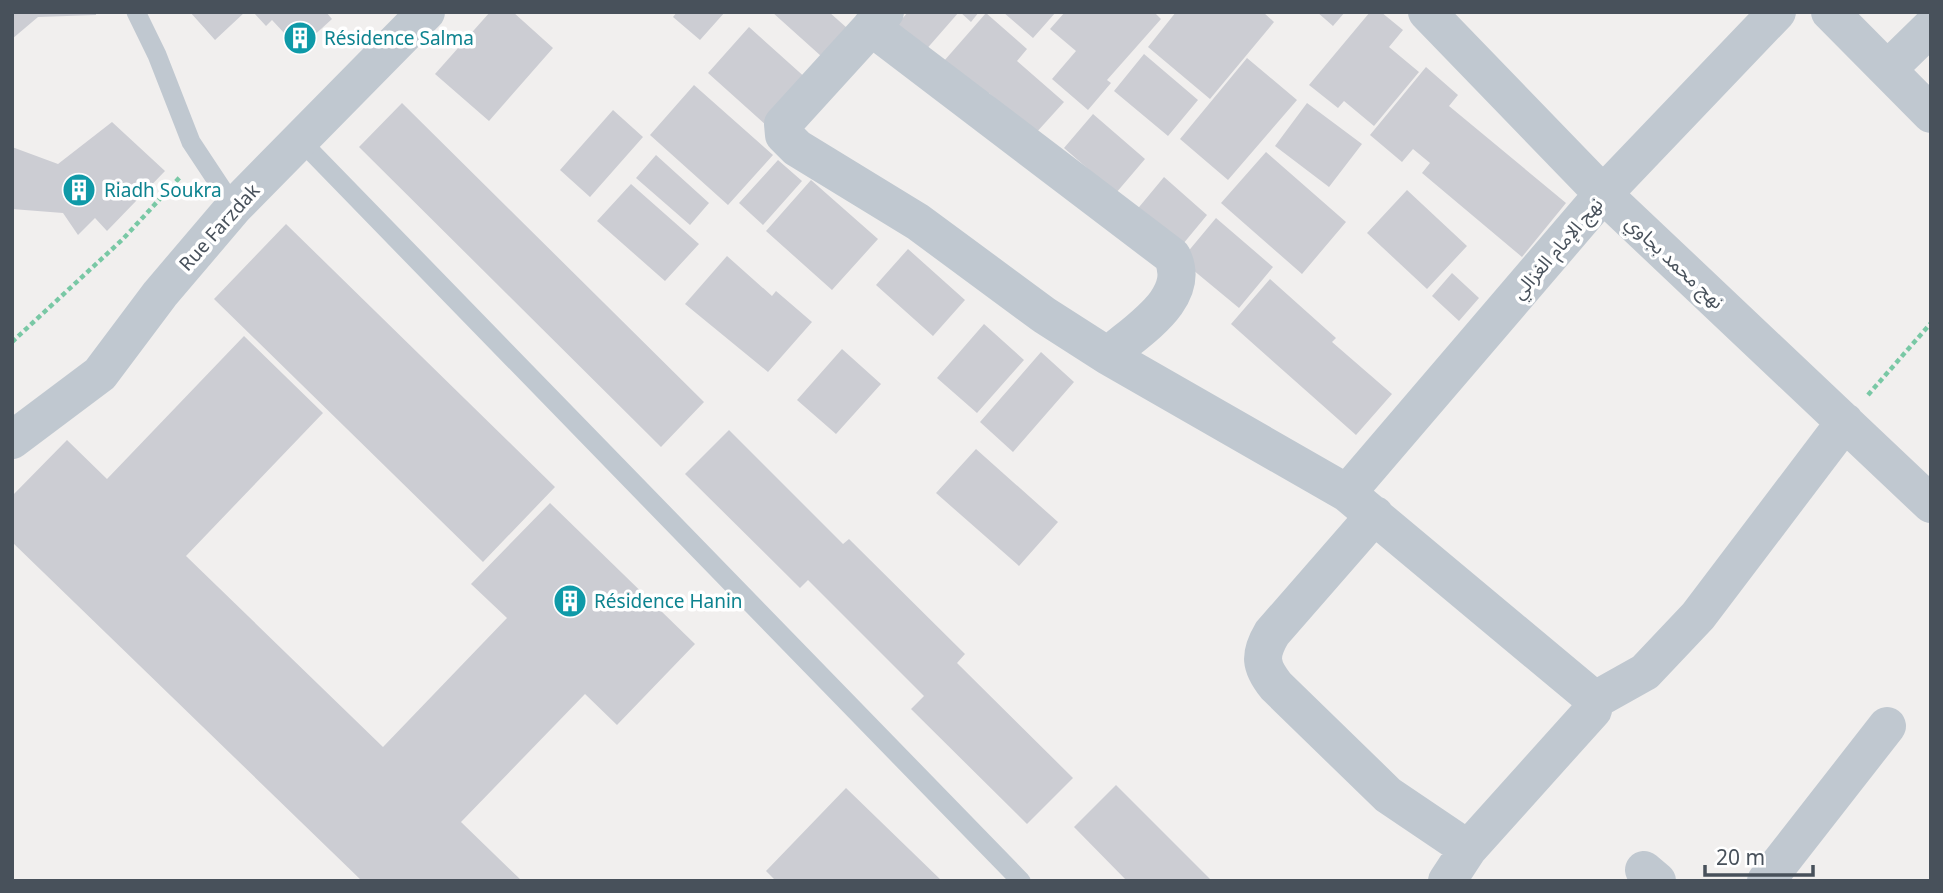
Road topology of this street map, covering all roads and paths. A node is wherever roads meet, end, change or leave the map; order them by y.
1 (136, 12) edge
2 (426, 12) edge
3 (1427, 12) edge
4 (1777, 12) edge
5 (1830, 12) edge
6 (878, 20) edge
7 (1931, 27) edge
8 (1888, 69) junction
9 (1931, 114) edge
10 (301, 141) junction
11 (200, 155) junction
12 (1603, 194) junction
13 (234, 207) junction
14 (1931, 323) edge
15 (12, 342) edge
16 (1108, 356) junction
17 (1845, 422) junction
18 (12, 440) edge
19 (1361, 504) junction
20 (1931, 504) edge
21 (1595, 700) junction
22 (1887, 726) dead end
23 (1468, 849) junction
24 (1021, 881) edge
25 (1447, 881) edge
26 (1766, 881) edge

1 - 11 lane
2 - 10 street, Rue Farzdak
3 - 12 street, نهج محمد بجاوي
4 - 12 street, نهج الإمام الغزالي
5 - 8 street
6 - 16 street
6 - 16 street
7 - 8 street
8 - 9 street
10 - 13 street, Rue Farzdak
10 - 24 lane
11 - 13 lane
11 - 15 path
12 - 17 street, نهج محمد بجاوي
12 - 19 street, نهج الإمام الغزالي
13 - 18 street, Rue Farzdak
14 - 17 path
16 - 19 street
17 - 20 street, نهج محمد بجاوي
17 - 21 street
19 - 21 street
19 - 23 street, نهج الإمام الغزالي
21 - 23 street
22 - 26 street
23 - 25 street

